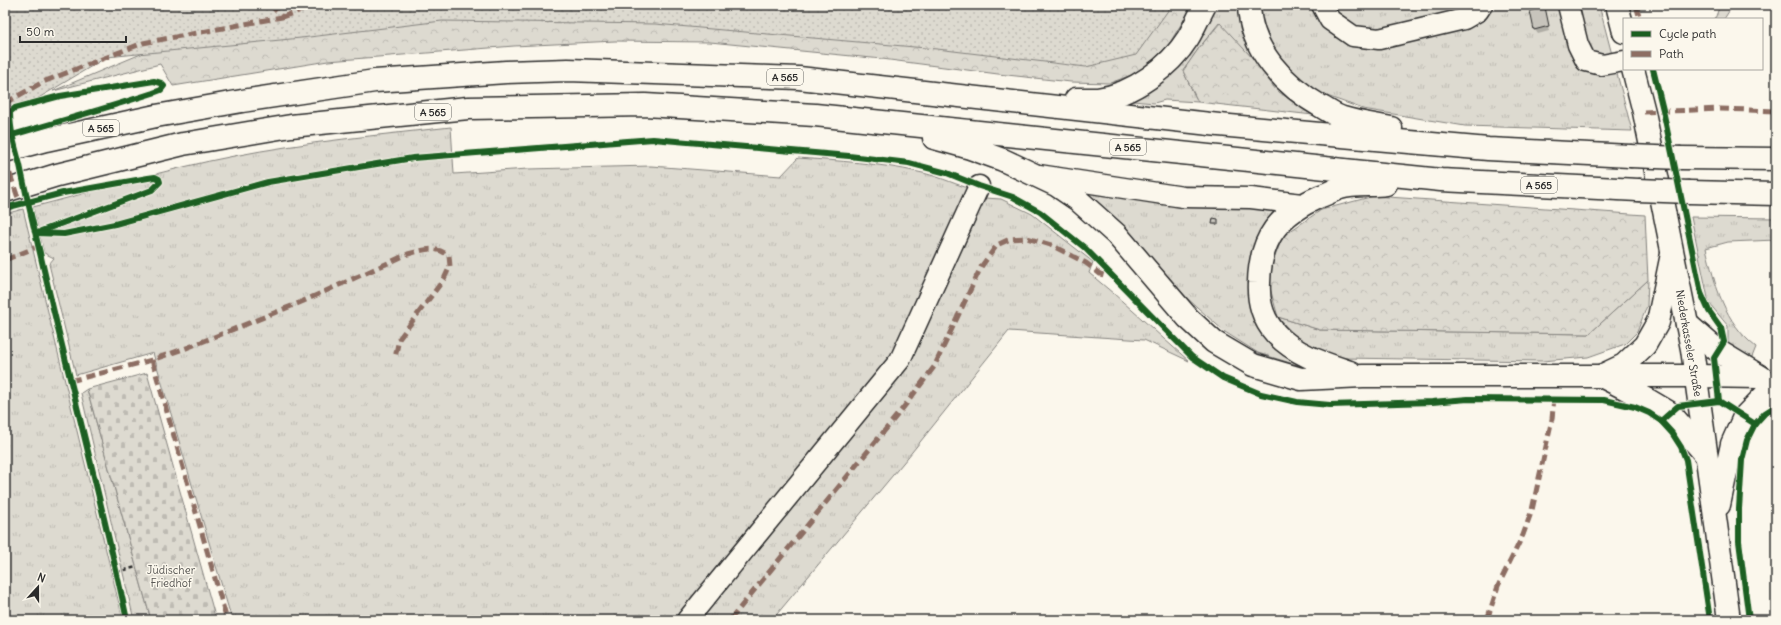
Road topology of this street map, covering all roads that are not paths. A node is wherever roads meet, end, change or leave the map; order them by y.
1 (1205, 5) edge
2 (1249, 5) edge
3 (1322, 5) edge
4 (1482, 5) edge
5 (1568, 5) edge
6 (1617, 5) edge
7 (1623, 28) edge
8 (1623, 61) edge
9 (1633, 70) edge
10 (1002, 100) junction
11 (815, 115) junction
12 (1488, 149) junction
13 (5, 152) edge
14 (1776, 159) edge
15 (1037, 175) junction
16 (1441, 180) junction
17 (979, 186) dead end
18 (5, 191) edge
19 (1776, 194) edge
20 (1302, 204) junction
21 (1672, 254) junction
22 (1687, 324) junction
23 (1363, 376) junction
24 (1600, 376) junction
25 (1696, 376) junction
26 (1771, 380) edge
27 (1706, 455) junction
28 (1715, 520) junction
29 (687, 620) edge
30 (1729, 620) edge

1 - 10 main road
2 - 12 main road
3 - 4 lane
5 - 8 lane
6 - 7 main road
9 - 21 main road, Niederkasseler Straße
10 - 12 main road, A 565
10 - 13 main road, A 565
11 - 15 main road
11 - 16 main road, A 565
11 - 18 main road, A 565
12 - 14 main road, A 565, bridge
15 - 20 lane
15 - 23 main road
16 - 19 main road, A 565, bridge
16 - 20 main road
17 - 29 lane
20 - 23 main road
21 - 22 main road, Niederkasseler Straße
21 - 24 main road
22 - 25 main road, Niederkasseler Straße
22 - 26 main road
23 - 24 main road
24 - 25 main road
24 - 27 main road
25 - 26 main road
25 - 27 main road, Niederkasseler Straße
26 - 28 main road
27 - 28 main road, Niederkasseler Straße
28 - 30 main road, Niederkasseler Straße

